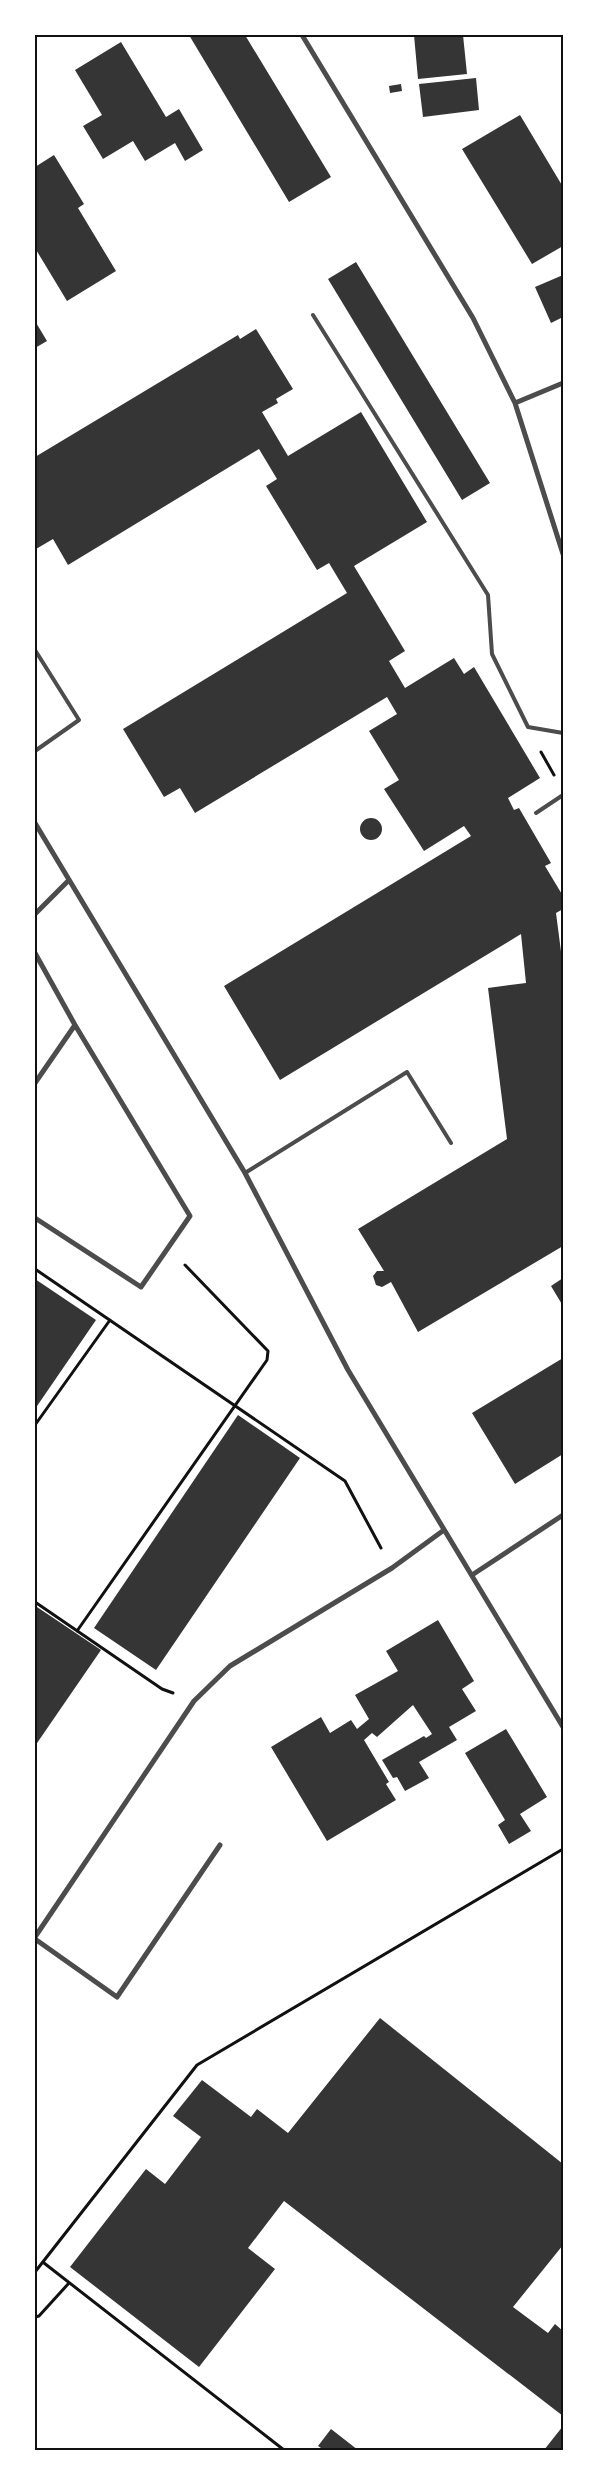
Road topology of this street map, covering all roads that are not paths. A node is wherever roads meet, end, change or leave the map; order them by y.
1 (302, 35) edge
2 (313, 315) dead end
3 (563, 383) edge
4 (515, 403) junction
5 (563, 554) edge
6 (35, 650) edge
7 (563, 733) edge
8 (35, 751) edge
9 (563, 795) edge
10 (536, 813) dead end
11 (35, 823) edge
12 (68, 881) junction
13 (35, 914) edge
14 (35, 954) edge
15 (75, 1025) junction
16 (35, 1083) edge
17 (451, 1143) dead end
18 (245, 1173) junction
19 (35, 1218) edge
20 (563, 1515) edge
21 (444, 1530) junction
22 (472, 1575) junction
23 (563, 1727) edge
24 (220, 1845) dead end
25 (35, 1938) edge

1 - 4 street
2 - 7 lane
3 - 4 street
4 - 5 street
6 - 8 lane
9 - 10 lane
11 - 12 street
12 - 13 street
12 - 18 street
14 - 15 street
15 - 16 street
15 - 19 street
17 - 18 lane
18 - 21 street
20 - 22 street
21 - 22 street
21 - 25 street
22 - 23 street
24 - 25 street

